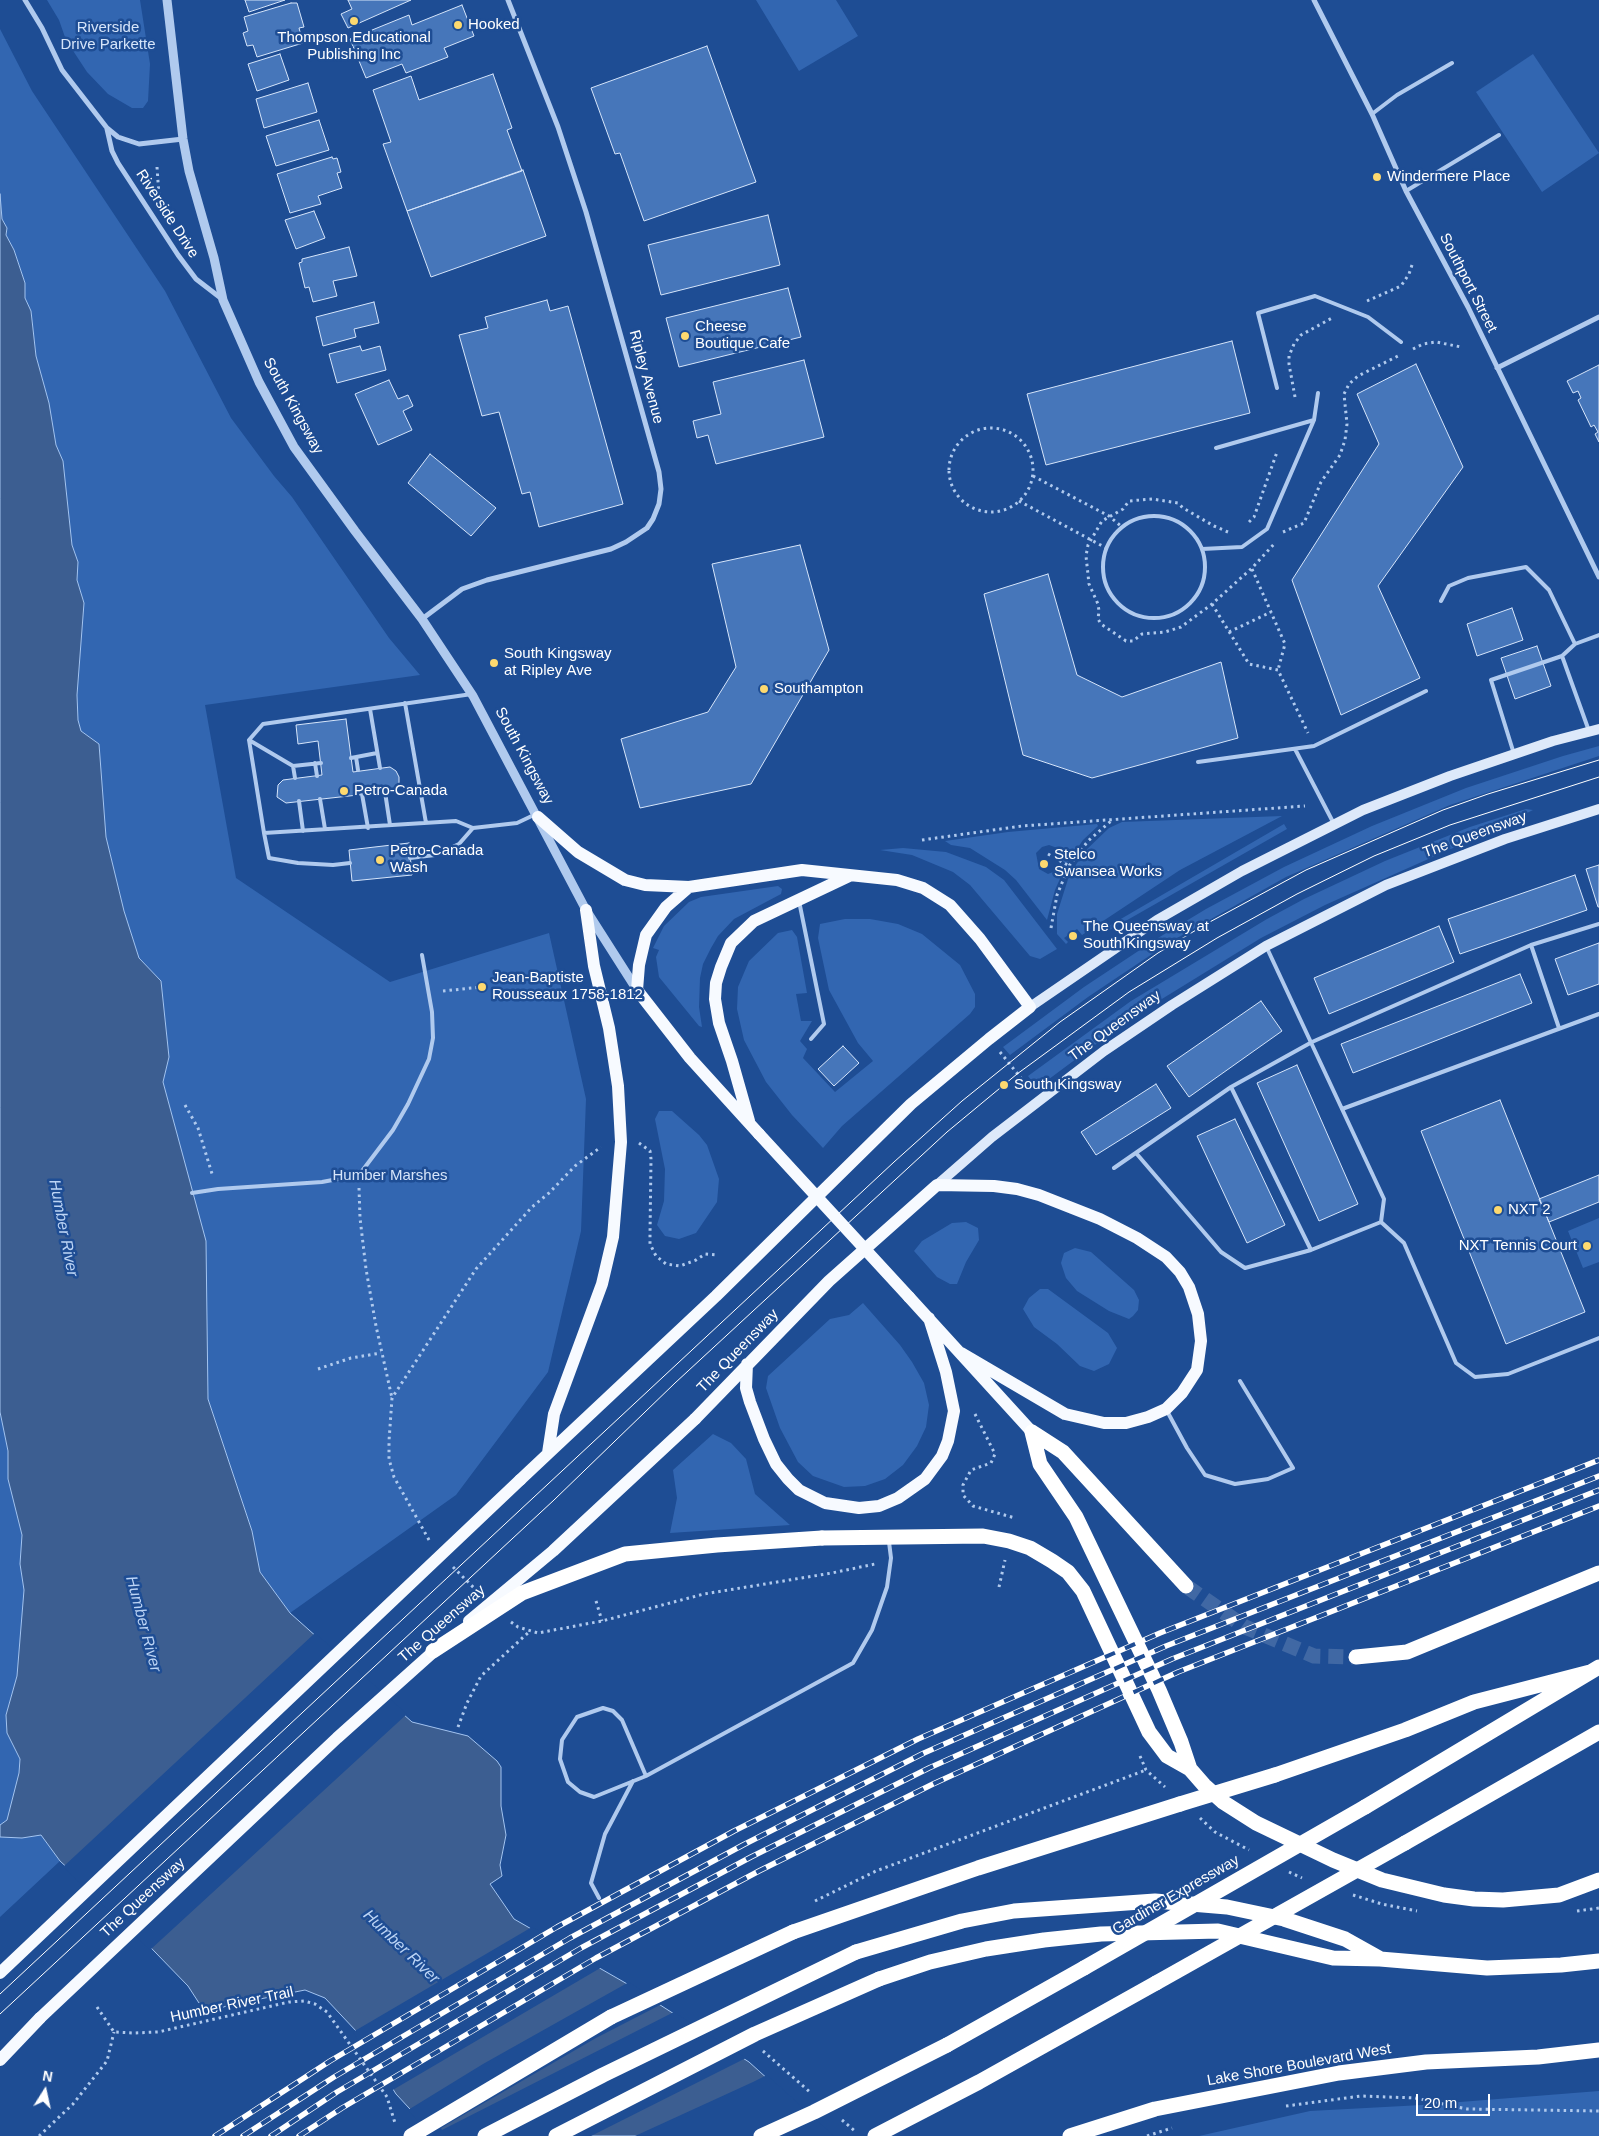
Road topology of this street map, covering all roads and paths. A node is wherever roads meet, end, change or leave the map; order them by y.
1 (25, 0) edge
2 (167, 0) edge
3 (508, 0) edge
4 (1314, 0) edge
5 (1452, 63) dead end
6 (1372, 114) junction
7 (107, 128) junction
8 (1499, 135) dead end
9 (183, 139) junction
10 (157, 167) dead end
11 (1406, 191) junction
12 (159, 196) dead end
13 (223, 300) junction
14 (1599, 317) edge
15 (1401, 342) dead end
16 (1461, 347) dead end
17 (1407, 352) dead end
18 (1399, 356) dead end
19 (1497, 368) junction
20 (1277, 388) dead end
21 (1318, 393) dead end
22 (1314, 420) junction
23 (1216, 448) dead end
24 (1277, 452) dead end
25 (1033, 476) junction
26 (1019, 502) junction
27 (1109, 516) junction
28 (1122, 527) junction
29 (1243, 528) dead end
30 (1236, 530) dead end
31 (1280, 533) dead end
32 (1090, 539) junction
33 (1277, 540) dead end
34 (1106, 548) junction
35 (1202, 549) junction
36 (1252, 568) junction
37 (1599, 577) edge
38 (1441, 601) dead end
39 (1212, 604) junction
40 (1271, 612) junction
41 (422, 619) junction
42 (1229, 632) junction
43 (1599, 635) edge
44 (1575, 644) junction
45 (1562, 656) junction
46 (1278, 670) junction
47 (1426, 691) dead end
48 (472, 694) junction
49 (405, 703) junction
50 (370, 709) junction
51 (1594, 730) edge
52 (249, 740) junction
53 (1314, 746) junction
54 (1295, 749) junction
55 (377, 753) junction
56 (1514, 754) junction
57 (356, 757) junction
58 (351, 758) dead end
59 (1198, 762) dead end
60 (315, 763) junction
61 (321, 763) dead end
62 (293, 766) junction
63 (380, 768) dead end
64 (358, 770) dead end
65 (317, 776) dead end
66 (295, 778) dead end
67 (385, 792) dead end
68 (362, 794) dead end
69 (320, 799) dead end
70 (299, 801) dead end
71 (1306, 806) dead end
72 (1599, 809) edge
73 (537, 815) junction
74 (1112, 820) junction
75 (426, 823) junction
76 (390, 825) junction
77 (1335, 825) junction
78 (368, 828) junction
79 (473, 828) junction
80 (325, 829) junction
81 (303, 831) junction
82 (264, 833) junction
83 (922, 840) dead end
84 (1048, 854) dead end
85 (410, 858) dead end
86 (350, 863) dead end
87 (1069, 866) junction
88 (848, 876) junction
89 (689, 887) junction
90 (799, 901) junction
91 (586, 910) junction
92 (1599, 924) edge
93 (1050, 928) dead end
94 (1531, 945) junction
95 (1266, 946) junction
96 (422, 955) dead end
97 (482, 987) dead end
98 (637, 990) junction
99 (429, 994) junction
100 (1030, 1007) junction
101 (1599, 1014) edge
102 (1559, 1028) junction
103 (811, 1039) dead end
104 (1312, 1042) junction
105 (997, 1048) dead end
106 (1025, 1083) junction
107 (1020, 1087) dead end
108 (1231, 1088) junction
109 (1030, 1090) dead end
110 (185, 1105) dead end
111 (1342, 1109) junction
112 (748, 1121) junction
113 (634, 1142) dead end
114 (604, 1146) dead end
115 (1136, 1153) junction
116 (1114, 1168) dead end
117 (359, 1175) junction
118 (937, 1185) junction
119 (218, 1189) junction
120 (192, 1193) dead end
121 (1381, 1222) junction
122 (1311, 1250) junction
123 (717, 1255) dead end
124 (476, 1269) dead end
125 (929, 1318) junction
126 (1599, 1338) edge
127 (381, 1353) junction
128 (961, 1353) junction
129 (747, 1364) junction
130 (318, 1369) dead end
131 (1240, 1381) dead end
132 (392, 1398) dead end
133 (1166, 1409) junction
134 (975, 1414) dead end
135 (1032, 1432) junction
136 (548, 1453) junction
137 (1015, 1518) dead end
138 (888, 1537) junction
139 (1005, 1557) dead end
140 (891, 1558) junction
141 (1599, 1573) edge
142 (1186, 1586) tunnel mouth
143 (999, 1587) dead end
144 (704, 1594) dead end
145 (596, 1601) dead end
146 (602, 1622) dead end
147 (530, 1630) dead end
148 (434, 1651) junction
149 (1356, 1656) tunnel mouth
150 (1594, 1670) edge
151 (458, 1727) dead end
152 (1599, 1732) edge
153 (1190, 1769) junction
154 (1146, 1770) dead end
155 (646, 1776) junction
156 (633, 1781) junction
157 (1599, 1880) edge
158 (835, 1891) dead end
159 (598, 1898) dead end
160 (1380, 1959) junction
161 (1599, 1961) edge
162 (0, 1973) edge
163 (97, 2007) dead end
164 (114, 2032) junction
165 (758, 2046) dead end
166 (1599, 2050) edge
167 (0, 2060) edge
168 (816, 2097) dead end
169 (1277, 2107) dead end
170 (1599, 2110) edge
171 (838, 2117) dead end
172 (396, 2127) dead end
173 (1174, 2127) dead end
174 (38, 2136) edge
175 (411, 2136) edge
176 (485, 2136) edge
177 (556, 2136) edge
178 (761, 2136) edge
179 (861, 2136) edge
180 (875, 2136) edge
181 (1070, 2136) edge
182 (1147, 2136) edge

1 - 7 street, Riverside Drive
2 - 9 street, South Kingsway
3 - 41 street, Ripley Avenue
4 - 6 street, Southport Street
5 - 6 lane
6 - 11 street, Southport Street
7 - 9 street, Riverside Drive
7 - 13 street, Riverside Drive
8 - 11 lane
9 - 13 street, South Kingsway
10 - 12 path
11 - 19 street, Southport Street
13 - 41 street, South Kingsway
14 - 19 street
15 - 20 lane
16 - 17 path
18 - 31 path
19 - 37 street, Southport Street
21 - 22 lane
22 - 23 lane
22 - 35 lane
24 - 29 path
25 - 26 path
25 - 26 path
25 - 27 path
26 - 32 path
27 - 28 path
27 - 30 path
27 - 32 path
28 - 34 lane
28 - 35 lane
32 - 34 path
32 - 39 path
33 - 36 path
34 - 35 lane
36 - 39 path
36 - 40 path
38 - 44 lane
39 - 42 path
40 - 42 path
40 - 46 path
41 - 48 street, South Kingsway
42 - 46 path
43 - 44 lane
44 - 45 lane
45 - 51 lane
45 - 56 lane
46 - 53 path
47 - 53 lane
48 - 49 lane
48 - 73 street, South Kingsway
49 - 50 lane
49 - 75 lane
50 - 52 lane
50 - 55 lane
51 - 56 main road
52 - 62 lane
52 - 82 lane
53 - 54 lane
54 - 59 lane
54 - 77 lane
55 - 57 lane
55 - 63 lane
56 - 77 main road
57 - 58 lane
57 - 64 lane
60 - 61 lane
60 - 62 lane
60 - 65 lane
62 - 66 lane
67 - 76 lane
68 - 78 lane
69 - 80 lane
70 - 81 lane
71 - 74 path
72 - 95 main road, The Queensway
73 - 79 lane
73 - 89 main road
73 - 91 street, South Kingsway
74 - 83 path
74 - 87 path
75 - 76 lane
75 - 79 lane
76 - 78 lane
77 - 100 main road
78 - 80 lane
79 - 85 lane
80 - 81 lane
81 - 82 lane
82 - 86 lane
84 - 87 path
87 - 93 path
88 - 89 main road
88 - 90 main road
88 - 100 main road
89 - 98 main road
90 - 103 lane
90 - 112 main road
91 - 98 street, South Kingsway
91 - 136 main road
92 - 94 lane
94 - 102 lane
94 - 104 lane
95 - 104 lane
95 - 118 main road, The Queensway
96 - 99 lane
97 - 99 path
98 - 112 main road, South Kingsway
99 - 117 lane
100 - 136 main road
101 - 102 lane
102 - 111 lane
104 - 108 lane
104 - 111 lane
105 - 106 path
106 - 107 path
106 - 109 path
108 - 115 lane
108 - 122 lane
110 - 119 path
111 - 121 lane
112 - 125 main road, South Kingsway, bridge
113 - 123 path
114 - 124 path
115 - 116 lane
115 - 122 lane
117 - 119 lane
117 - 127 path
118 - 129 main road, The Queensway
118 - 133 main road
119 - 120 lane
121 - 122 lane
121 - 126 lane
125 - 128 main road, South Kingsway
125 - 129 main road
127 - 130 path
127 - 132 path
128 - 133 main road
128 - 135 main road, South Kingsway
129 - 148 main road, The Queensway, bridge
131 - 133 lane
134 - 137 path
135 - 142 highway
135 - 153 highway
136 - 162 main road, bridge
138 - 140 lane
138 - 148 highway, bridge
138 - 153 highway
139 - 143 path
140 - 144 path
140 - 155 lane
141 - 149 highway
145 - 146 path
147 - 151 path
148 - 167 main road, The Queensway, bridge
150 - 175 highway, bridge
150 - 178 highway, Gardiner Expressway, bridge
152 - 180 highway, bridge
153 - 157 highway
154 - 158 path
155 - 156 lane
155 - 156 lane
156 - 159 lane
160 - 161 highway
160 - 176 highway, bridge
160 - 177 highway, bridge
163 - 164 path
164 - 172 path, Humber River Trail
164 - 174 path
165 - 168 path
166 - 181 highway, Lake Shore Boulevard West
169 - 170 path
171 - 179 path
173 - 182 path

